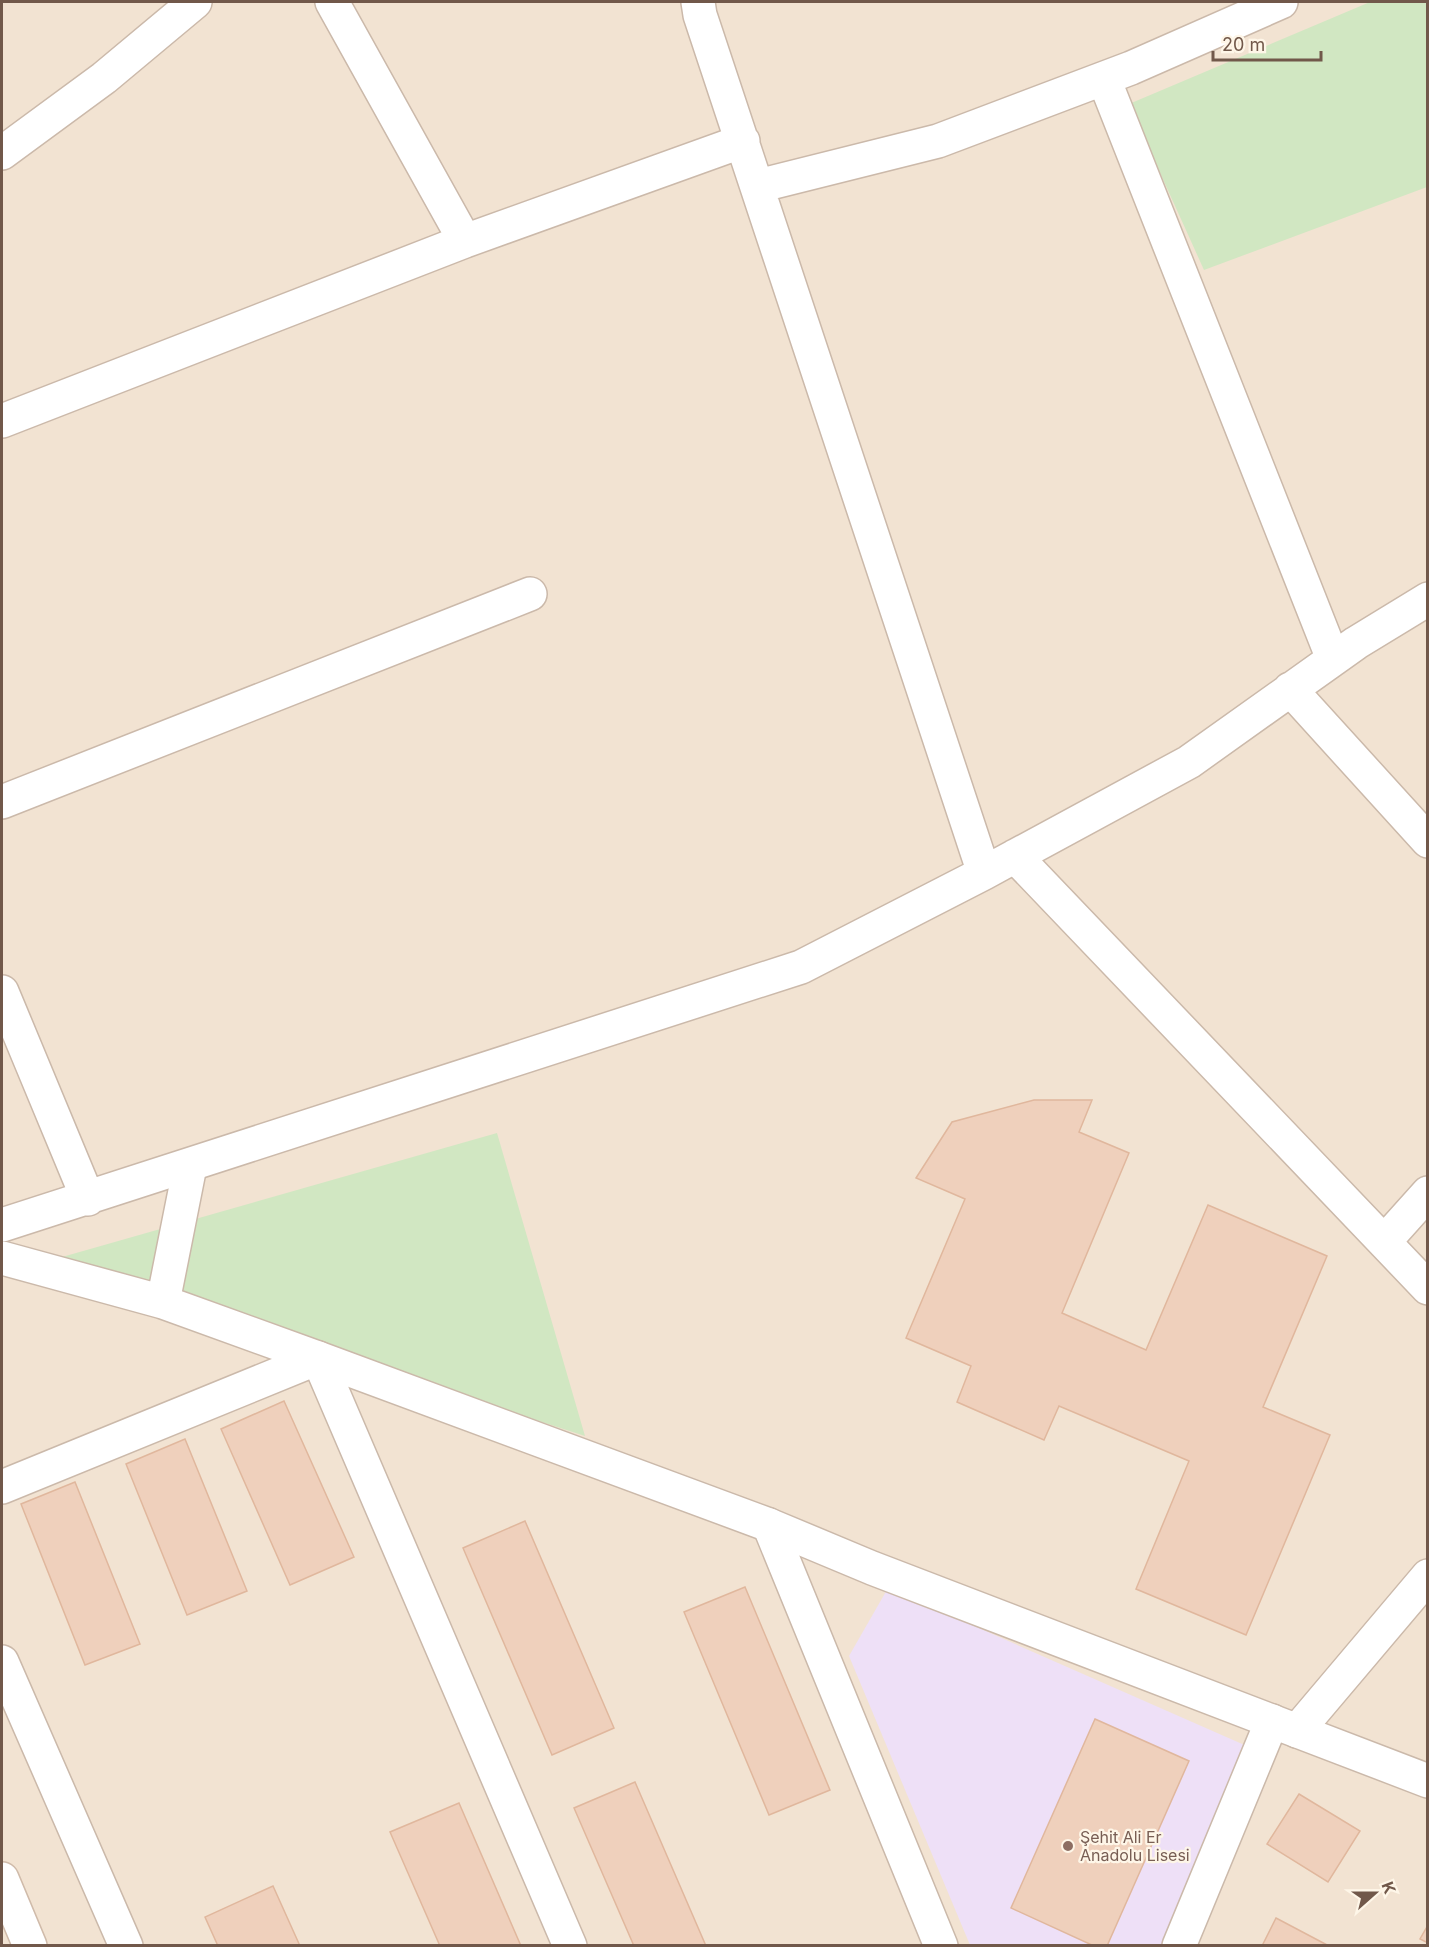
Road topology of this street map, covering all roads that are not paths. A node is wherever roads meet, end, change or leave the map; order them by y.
1 (195, 2) edge
2 (332, 2) edge
3 (698, 2) edge
4 (1281, 2) edge
5 (1104, 79) junction
6 (743, 141) junction
7 (2, 153) edge
8 (758, 186) junction
9 (465, 241) junction
10 (2, 422) edge
11 (530, 594) dead end
12 (1428, 599) edge
13 (1333, 659) junction
14 (1290, 689) junction
15 (2, 802) edge
16 (1428, 841) edge
17 (1015, 856) junction
18 (984, 873) junction
19 (2, 993) edge
20 (190, 1166) junction
21 (1428, 1193) edge
22 (88, 1199) junction
23 (2, 1225) edge
24 (1384, 1242) junction
25 (2, 1258) edge
26 (1428, 1288) edge
27 (163, 1302) junction
28 (318, 1358) junction
29 (2, 1487) edge
30 (769, 1525) junction
31 (1428, 1575) edge
32 (2, 1662) edge
33 (1284, 1726) junction
34 (1428, 1781) edge
35 (2, 1879) edge
36 (934, 1944) edge
37 (30, 1946) edge
38 (126, 1946) edge
39 (570, 1946) edge
40 (1179, 1946) edge

1 - 7 street
2 - 9 street
3 - 6 street
4 - 5 street
5 - 8 street
5 - 13 street
6 - 8 street
6 - 9 street
8 - 18 street
9 - 10 street
11 - 15 street
12 - 13 street
13 - 14 street
14 - 16 street
14 - 17 street
17 - 18 street
17 - 24 street
18 - 20 street
19 - 22 street
20 - 22 street
20 - 27 street
21 - 24 street
22 - 23 street
24 - 26 street
25 - 27 street
27 - 28 street
28 - 29 street
28 - 30 street
28 - 39 street
30 - 33 street
30 - 36 street
31 - 33 street
32 - 38 street
33 - 34 street
33 - 40 street
35 - 37 street

